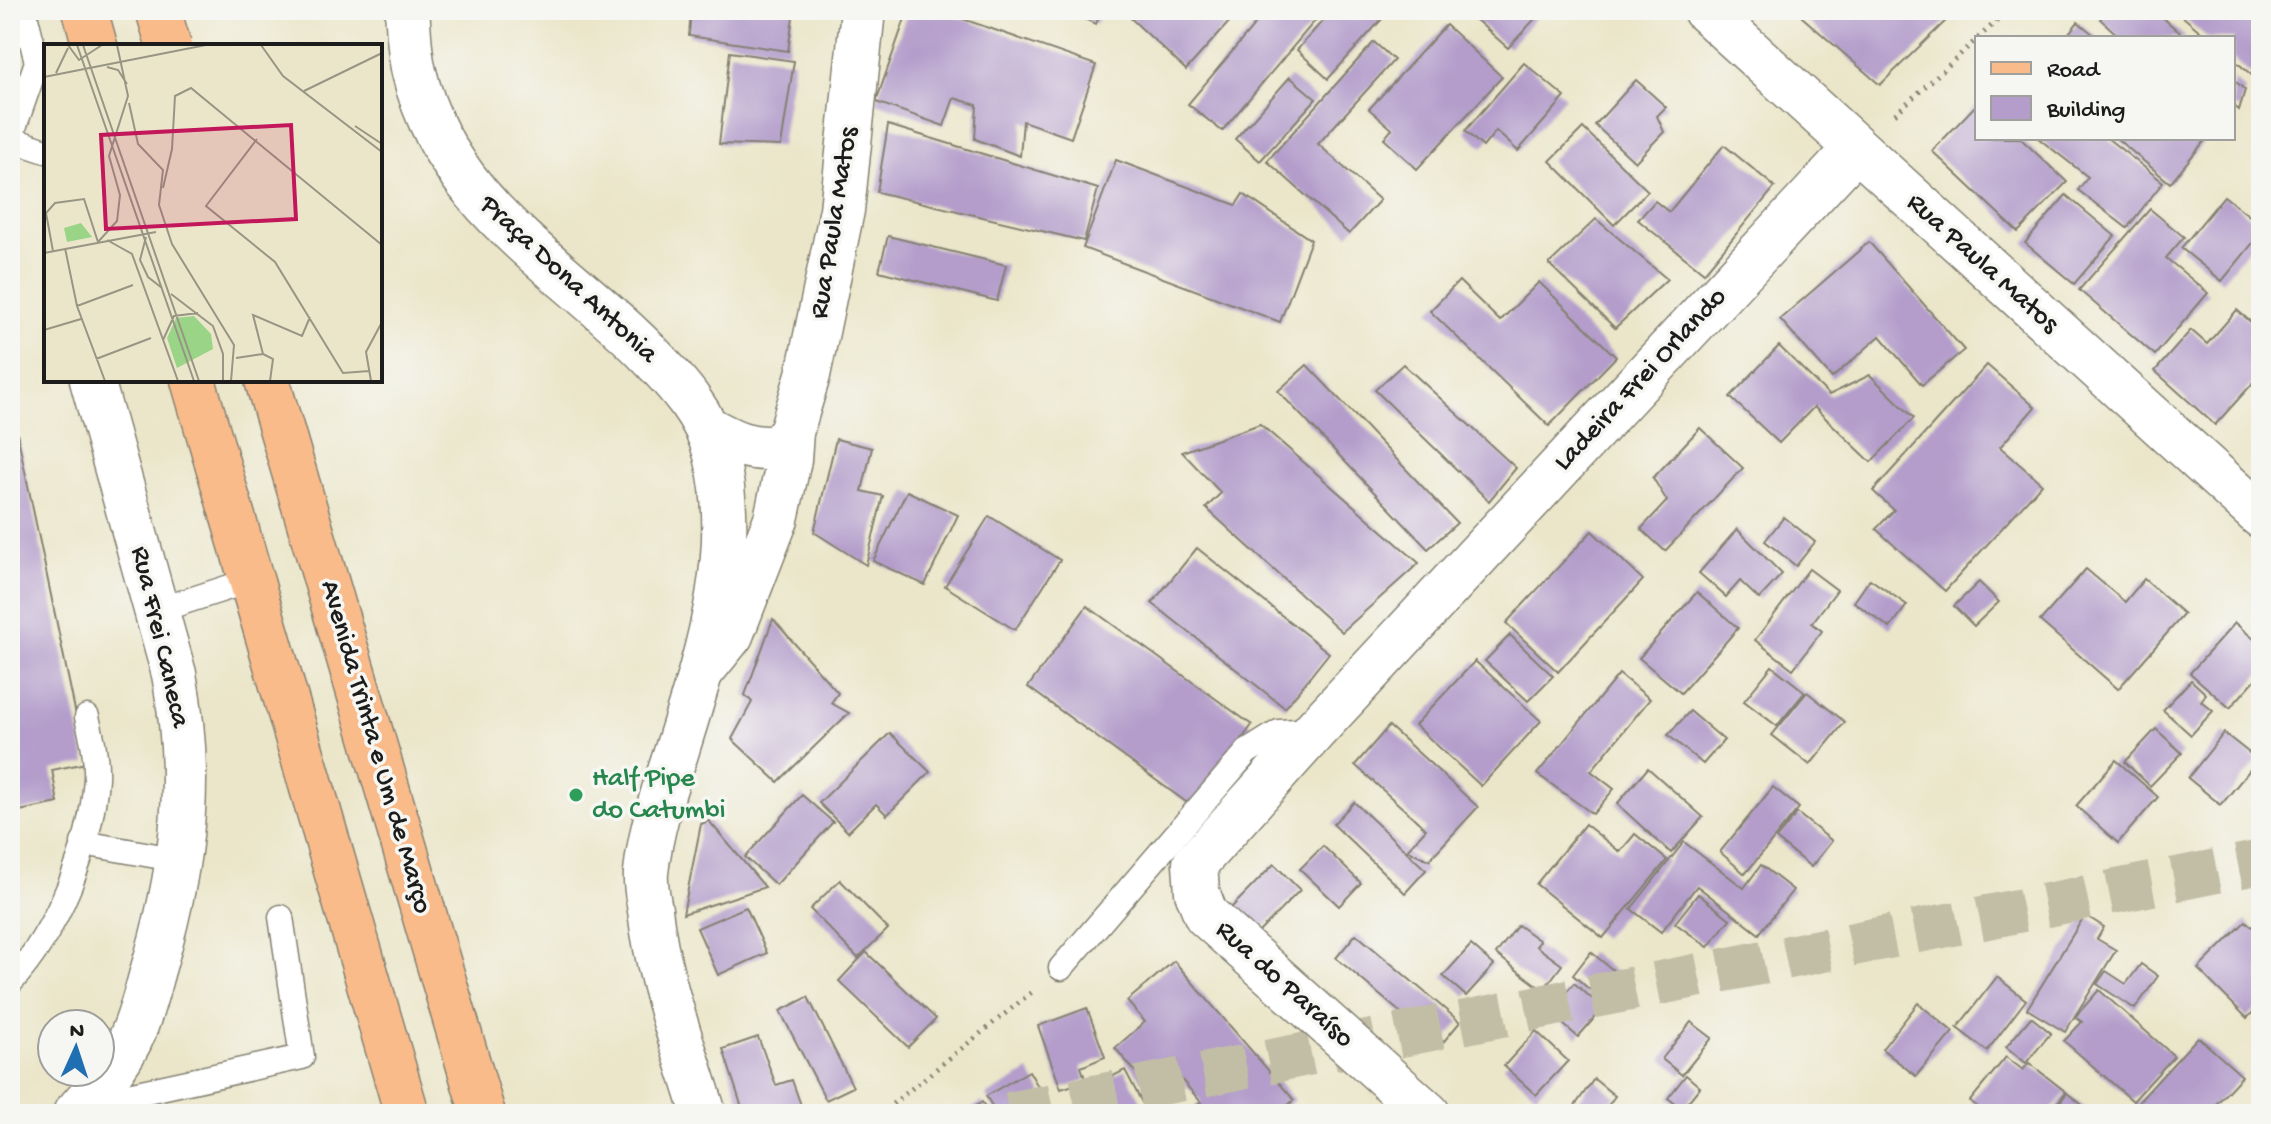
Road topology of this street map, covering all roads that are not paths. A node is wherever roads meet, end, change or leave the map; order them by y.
1 (24, 10) edge
2 (85, 10) edge
3 (158, 10) edge
4 (182, 10) edge
5 (407, 10) edge
6 (863, 10) edge
7 (1705, 10) edge
8 (94, 44) edge
9 (163, 44) edge
10 (168, 44) edge
11 (44, 150) edge
12 (1855, 150) junction
13 (93, 382) edge
14 (194, 382) edge
15 (268, 382) edge
16 (707, 428) junction
17 (791, 432) junction
18 (2261, 516) edge
19 (236, 585) dead end
20 (156, 611) junction
21 (701, 672) junction
22 (87, 717) dead end
23 (1315, 730) junction
24 (83, 843) junction
25 (179, 860) junction
26 (281, 917) dead end
27 (1061, 968) road end
28 (10, 983) edge
29 (79, 1109) edge
30 (407, 1114) edge
31 (483, 1114) edge
32 (704, 1114) edge
33 (1428, 1114) edge

1 - 11 lane
2 - 8 main road
3 - 10 main road, bridge
4 - 9 street
5 - 16 street, Praça Dona Antonia
6 - 17 street, Rua Paula Matos
7 - 12 street, Rua Paula Matos
12 - 18 street, Rua Paula Matos
12 - 23 street, Ladeira Frei Orlando
13 - 20 street, Rua Frei Caneca
14 - 30 main road
15 - 31 main road, Avenida Trinta e Um de Março
16 - 17 street
16 - 21 street, Praça Dona Antonia
17 - 21 street, Rua Paula Matos
19 - 20 lane
20 - 25 street, Rua Frei Caneca
21 - 32 street, Praça Dona Antonia
22 - 24 lane
23 - 27 lane
23 - 33 street, Rua do Paraíso
24 - 25 lane
24 - 28 lane
25 - 29 street, Rua Frei Caneca
26 - 29 lane

